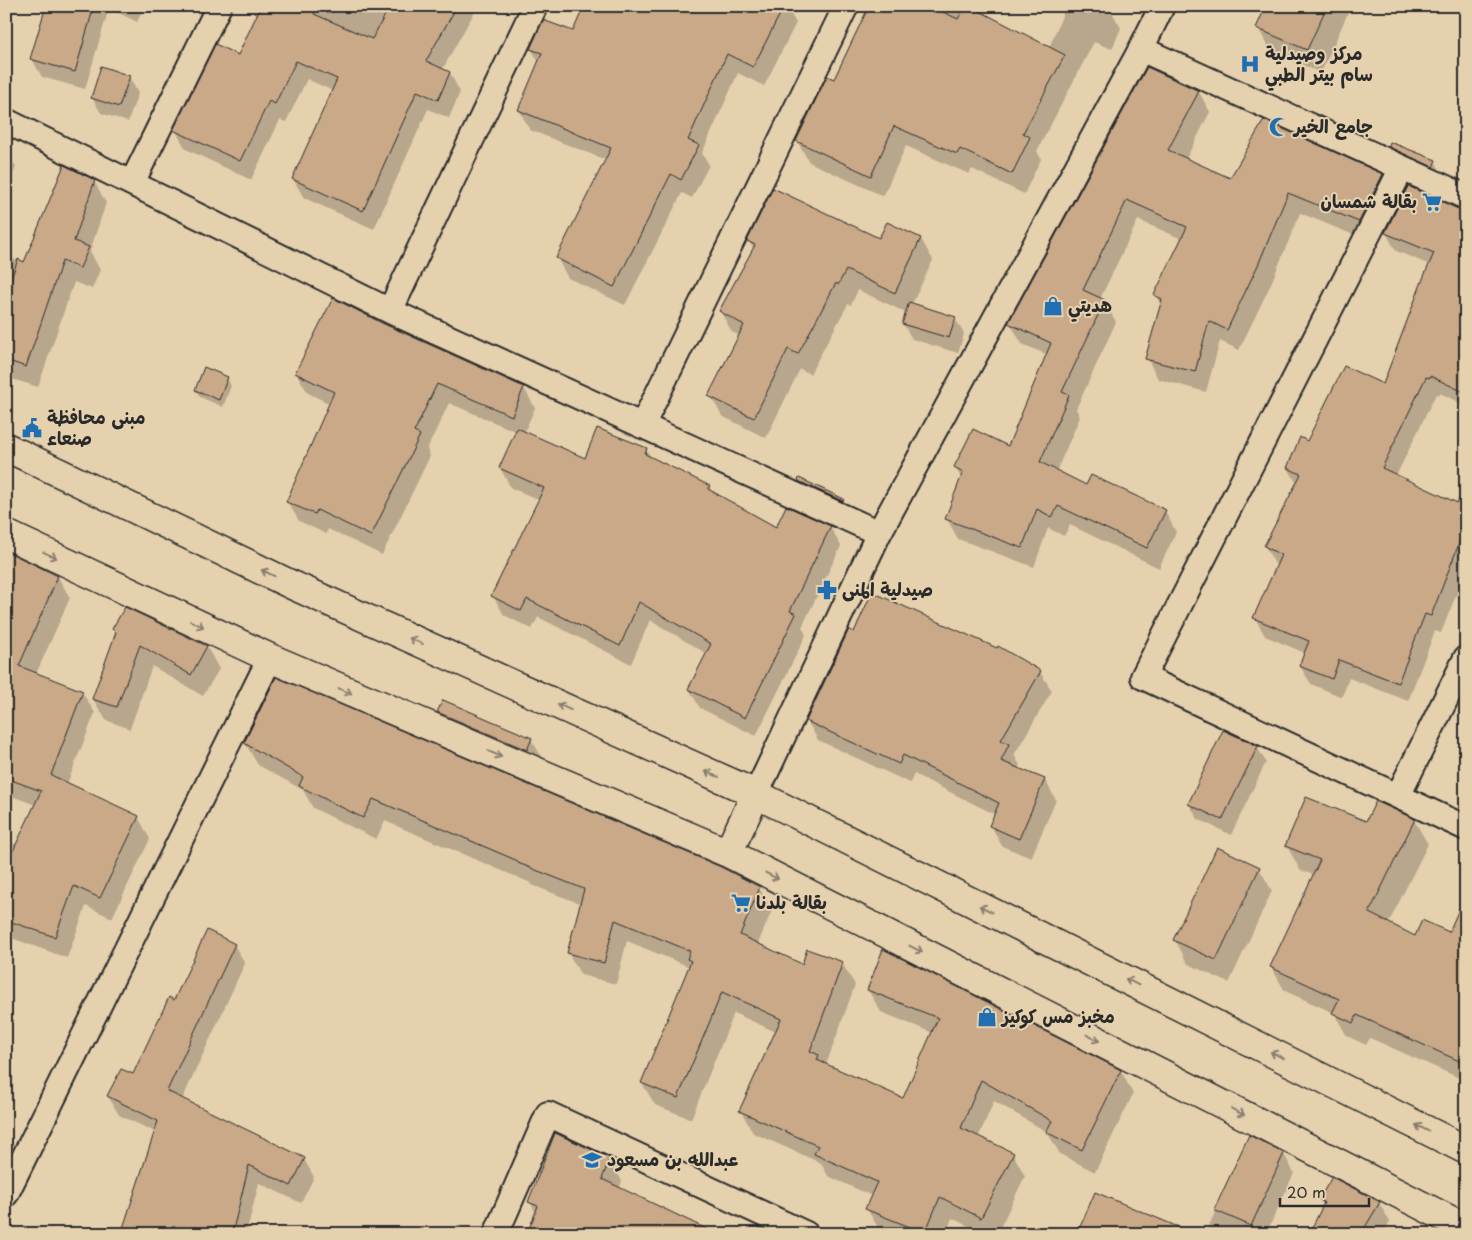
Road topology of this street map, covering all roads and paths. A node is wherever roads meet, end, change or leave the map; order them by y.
1 (219, 6) edge
2 (535, 6) edge
3 (846, 6) edge
4 (1162, 6) edge
5 (1141, 49) junction
6 (6, 121) edge
7 (1402, 168) junction
8 (132, 183) junction
9 (1466, 197) edge
10 (390, 311) junction
11 (642, 426) junction
12 (6, 447) edge
13 (879, 533) junction
14 (6, 534) edge
15 (270, 658) junction
16 (1466, 658) edge
17 (756, 794) junction
18 (1398, 796) junction
19 (1466, 828) edge
20 (728, 854) junction
21 (1466, 1150) edge
22 (12, 1167) edge
23 (6, 1194) edge
24 (1466, 1228) edge
25 (496, 1234) edge
26 (806, 1234) edge

1 - 8 street
2 - 10 street
3 - 11 street
4 - 5 street
5 - 7 street
5 - 13 street
6 - 8 street
7 - 9 street
7 - 18 street
8 - 10 street
10 - 11 street
11 - 13 street
17 -> 12 street
13 - 17 street
14 -> 15 street
15 -> 20 street
15 - 22 street
16 - 18 street
17 - 20 street
21 -> 17 street
18 - 19 street
20 -> 24 street
22 - 23 street
25 - 26 street

